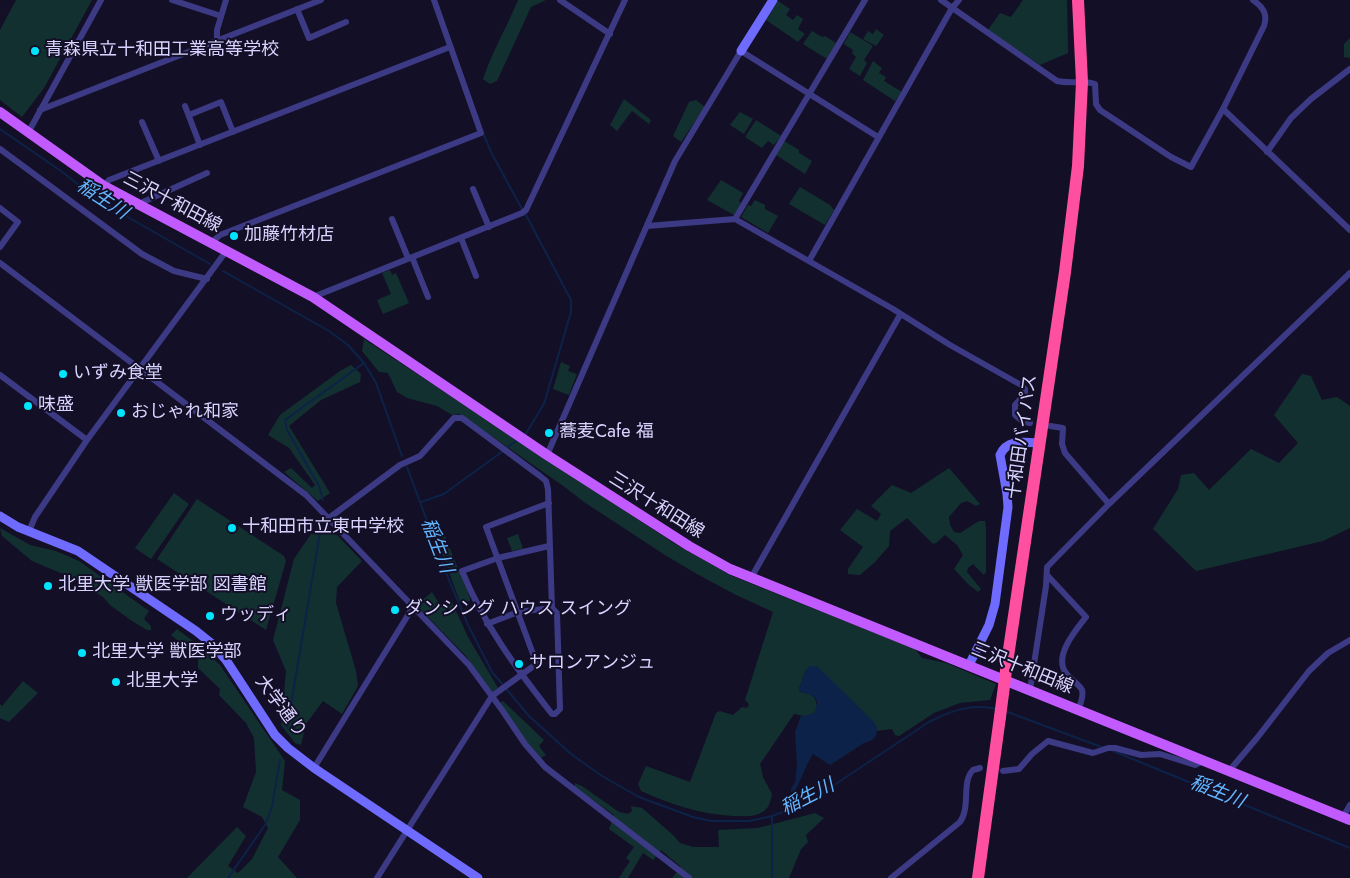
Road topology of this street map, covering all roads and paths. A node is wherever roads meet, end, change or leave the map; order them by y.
1 (101, 0) edge
2 (172, 0) edge
3 (226, 0) edge
4 (321, 0) edge
5 (434, 0) edge
6 (560, 0) edge
7 (625, 0) edge
8 (773, 0) edge
9 (865, 0) edge
10 (941, 0) edge
11 (959, 0) edge
12 (1078, 0) edge
13 (1253, 0) edge
14 (1263, 3) edge
15 (952, 8) junction
16 (297, 9) junction
17 (220, 16) junction
18 (346, 22) dead end
19 (610, 34) junction
20 (217, 40) junction
21 (450, 47) junction
22 (741, 51) junction
23 (1350, 69) edge
24 (1082, 82) junction
25 (810, 95) junction
26 (185, 106) dead end
27 (40, 110) junction
28 (1223, 110) junction
29 (0, 112) edge
30 (189, 114) junction
31 (142, 122) dead end
32 (233, 132) junction
33 (28, 133) junction
34 (878, 137) junction
35 (200, 144) junction
36 (0, 149) edge
37 (1267, 152) junction
38 (159, 161) junction
39 (207, 173) dead end
40 (104, 186) junction
41 (473, 188) dead end
42 (140, 206) junction
43 (0, 208) edge
44 (392, 219) dead end
45 (735, 219) junction
46 (647, 226) junction
47 (489, 227) junction
48 (1350, 230) edge
49 (461, 238) junction
50 (212, 242) junction
51 (0, 247) edge
52 (227, 250) junction
53 (410, 258) junction
54 (809, 262) junction
55 (0, 264) edge
56 (1350, 273) edge
57 (476, 276) dead end
58 (207, 280) junction
59 (313, 297) junction
60 (428, 297) dead end
61 (900, 315) junction
62 (140, 368) junction
63 (0, 375) edge
64 (1030, 423) dead end
65 (1050, 426) dead end
66 (87, 440) junction
67 (1039, 443) junction
68 (547, 455) junction
69 (549, 503) junction
70 (1109, 504) junction
71 (0, 516) edge
72 (329, 518) junction
73 (29, 531) junction
74 (549, 546) junction
75 (498, 558) junction
76 (1047, 575) junction
77 (751, 578) junction
78 (413, 607) junction
79 (552, 608) junction
80 (518, 612) junction
81 (487, 624) junction
82 (1350, 640) edge
83 (969, 665) junction
84 (520, 674) junction
85 (1030, 690) junction
86 (492, 696) junction
87 (1078, 710) junction
88 (1204, 761) junction
89 (314, 768) junction
90 (980, 768) dead end
91 (1003, 771) dead end
92 (1229, 771) junction
93 (1350, 806) edge
94 (1346, 819) edge
95 (407, 831) junction
96 (376, 878) edge
97 (478, 878) edge
98 (689, 878) edge
99 (891, 878) edge
100 (978, 878) edge

1 - 27 street
2 - 17 street
3 - 17 street
4 - 16 street
5 - 21 street
6 - 19 street
7 - 19 street
8 - 22 street
9 - 25 street
10 - 15 street
11 - 15 street
12 - 24 highway, 十和田バイパス
13 - 14 street
14 - 28 street
15 - 24 street
15 - 34 street
16 - 18 street
16 - 20 street
17 - 20 street
19 - 47 street
20 - 27 street
21 - 32 street
21 - 50 street
22 - 25 street
22 - 46 street
23 - 37 street
24 - 28 street
24 - 67 highway, 十和田バイパス
25 - 34 street
25 - 45 street
26 - 30 street
27 - 33 street
28 - 37 street
29 - 33 main road, 三沢十和田線
30 - 32 street
30 - 35 street
31 - 38 street
32 - 35 street
33 - 40 main road, 三沢十和田線
34 - 54 street
35 - 38 street
36 - 58 street
37 - 48 street
38 - 40 street
39 - 42 street
40 - 42 main road, 三沢十和田線
41 - 47 street
42 - 50 main road, 三沢十和田線
43 - 51 street
44 - 53 street
45 - 46 street
45 - 54 street
46 - 68 street
47 - 49 street
49 - 53 street
49 - 57 street
50 - 52 main road, 三沢十和田線
52 - 58 street
52 - 59 main road, 三沢十和田線
53 - 59 street
53 - 60 street
54 - 61 street
55 - 62 street
56 - 70 street
58 - 62 street
59 - 68 main road, 三沢十和田線
61 - 64 street
61 - 77 street
62 - 66 street
62 - 72 street
63 - 66 street
65 - 70 street
66 - 73 street
67 - 83 street
67 - 100 highway, 十和田バイパス, bridge
68 - 77 main road, 三沢十和田線
69 - 72 street
69 - 74 street
69 - 75 street
70 - 76 street
71 - 73 street, 大学通り
72 - 78 street
73 - 89 street, 大学通り
74 - 75 street
74 - 79 street
75 - 80 street
75 - 81 street
76 - 85 street
76 - 87 street
77 - 83 main road, 三沢十和田線
78 - 86 street
78 - 89 street
79 - 80 street
79 - 84 street
80 - 81 street
80 - 84 street
81 - 84 street
82 - 92 street
83 - 85 main road, 三沢十和田線
84 - 86 street
85 - 87 main road, 三沢十和田線
86 - 95 street
86 - 98 street
87 - 88 main road, 三沢十和田線
88 - 91 street
88 - 92 main road, 三沢十和田線
89 - 95 street, 大学通り
90 - 99 street
92 - 94 main road, 三沢十和田線
93 - 94 street
95 - 96 street
95 - 97 street, 大学通り

